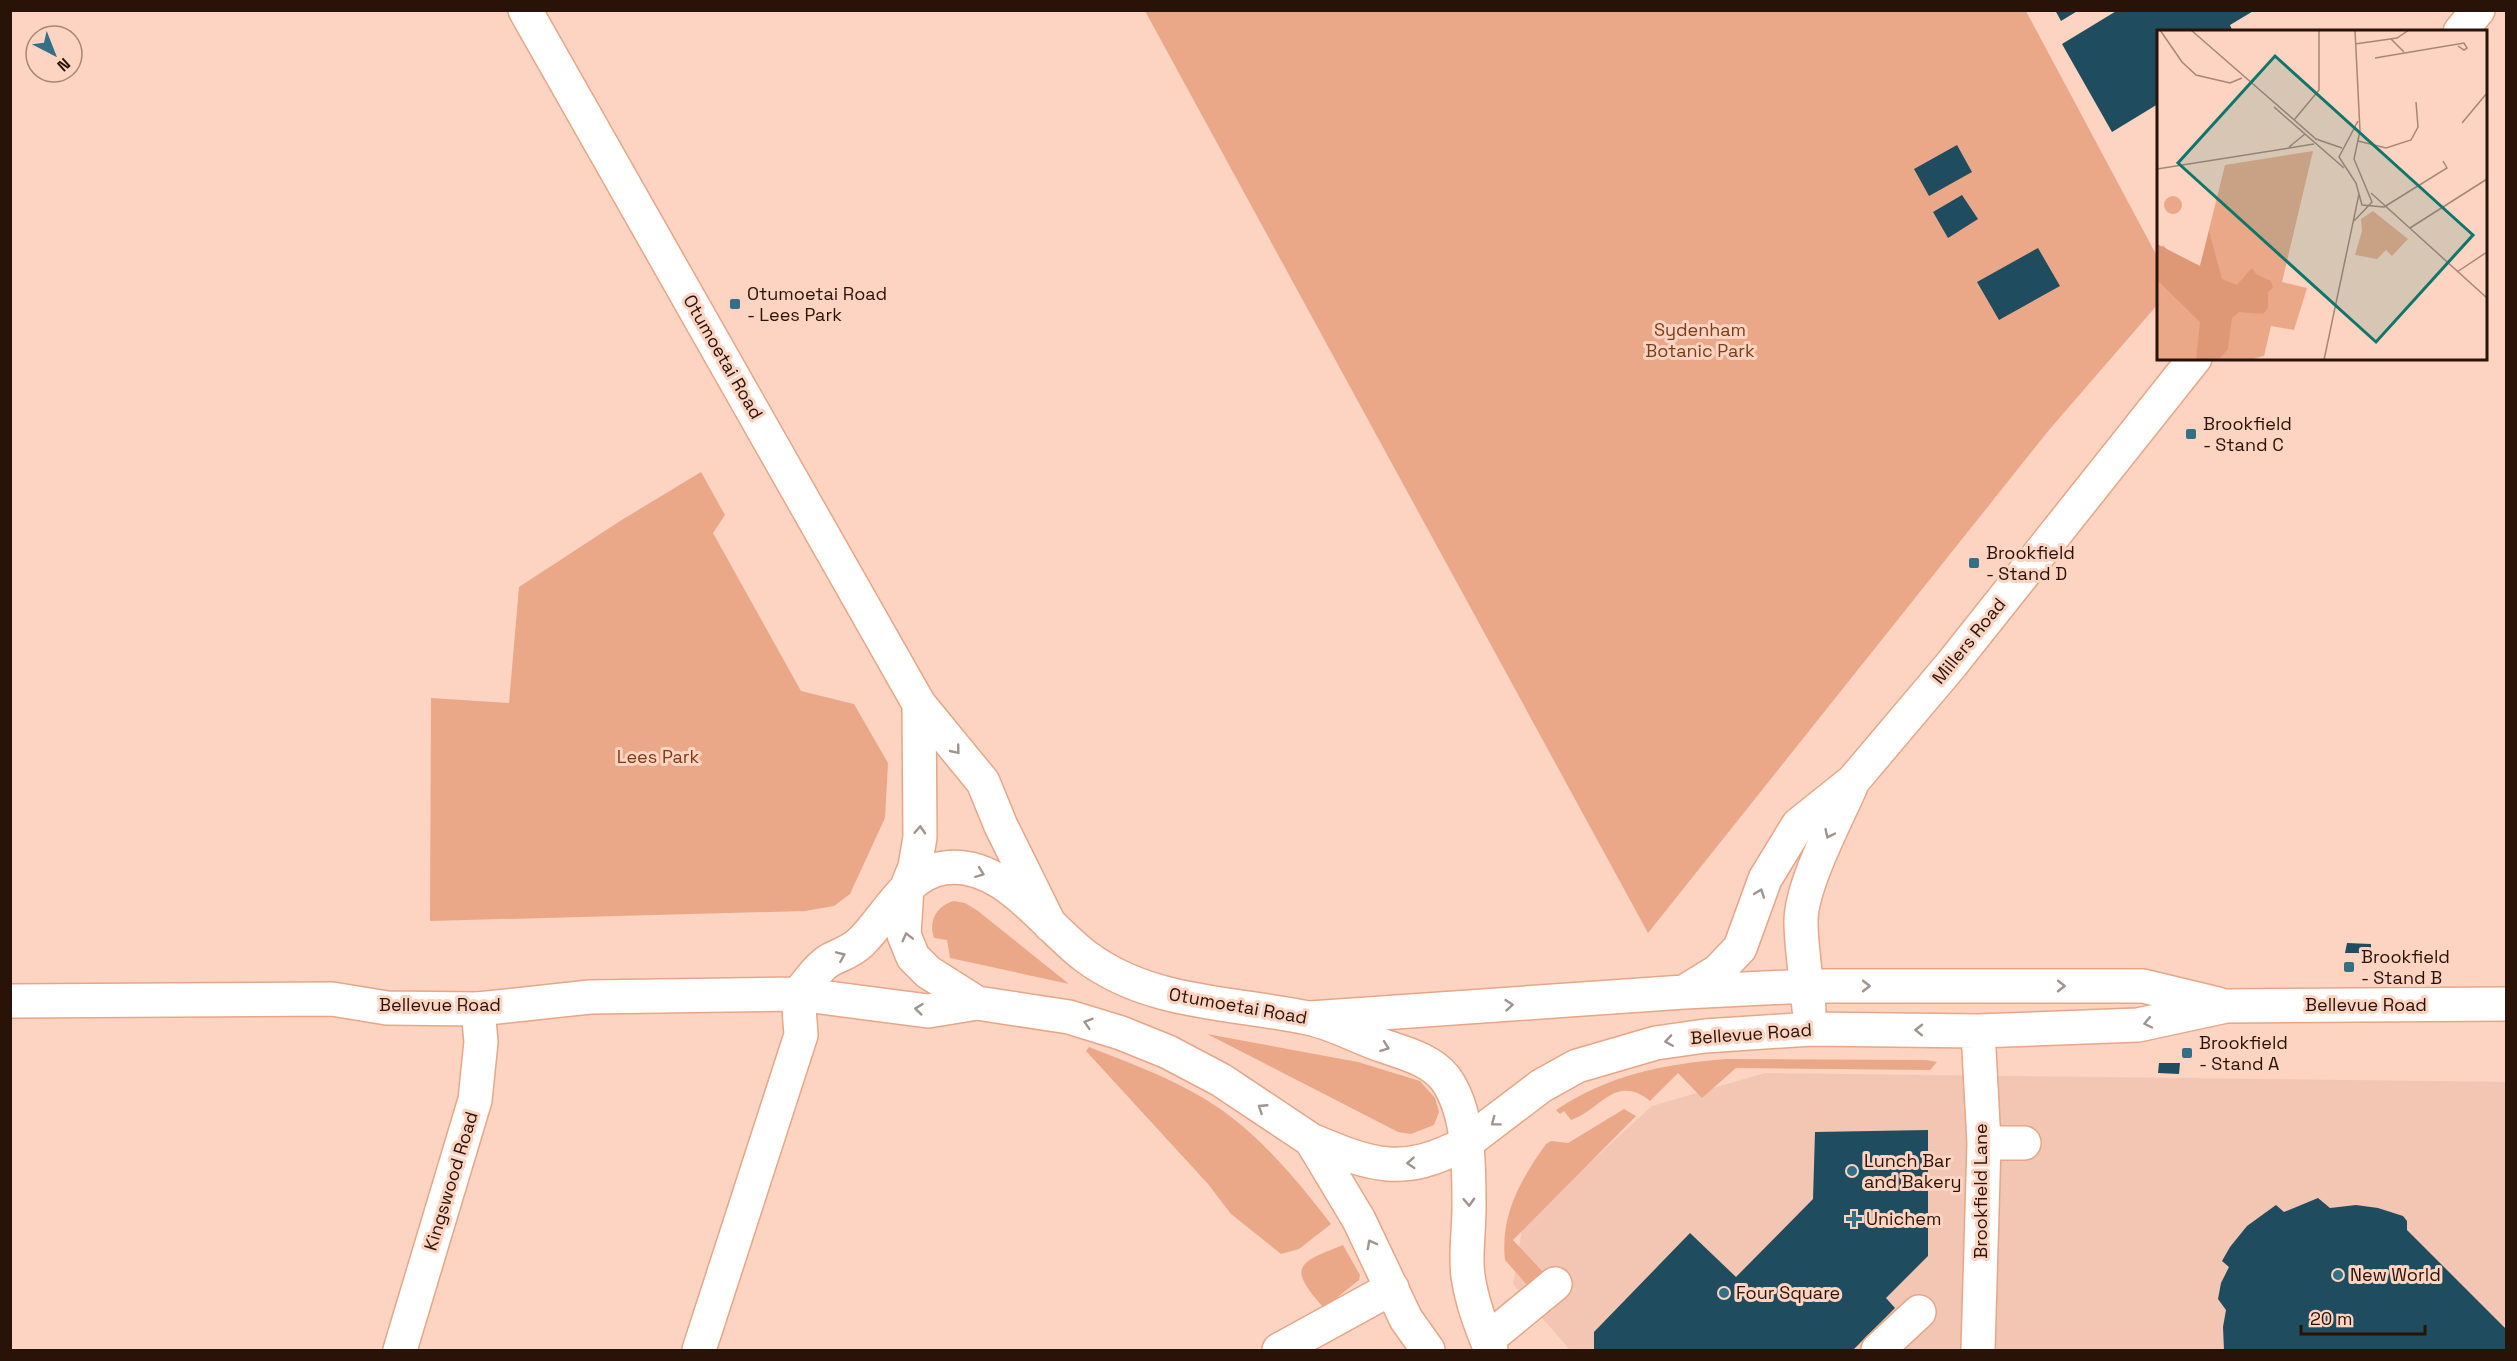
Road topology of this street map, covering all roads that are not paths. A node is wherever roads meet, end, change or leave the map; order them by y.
1 (525, 10) edge
2 (2478, 10) edge
3 (2462, 30) edge
4 (2193, 360) edge
5 (919, 705) junction
6 (1853, 781) junction
7 (907, 887) junction
8 (1050, 926) junction
9 (1740, 948) junction
10 (1808, 986) junction
11 (1757, 990) junction
12 (1684, 992) junction
13 (798, 994) junction
14 (10, 1001) edge
15 (977, 1003) junction
16 (2506, 1004) edge
17 (2226, 1006) junction
18 (478, 1009) junction
19 (1310, 1018) junction
20 (1811, 1029) junction
21 (1977, 1031) junction
22 (1311, 1140) junction
23 (1466, 1143) junction
24 (1984, 1143) junction
25 (2024, 1143) dead end
26 (1555, 1284) dead end
27 (1392, 1288) junction
28 (1919, 1312) dead end
29 (1489, 1345) edge
30 (400, 1350) edge
31 (699, 1350) edge
32 (1279, 1350) edge
33 (1428, 1350) edge
34 (1878, 1350) edge
35 (1978, 1350) edge

1 - 5 street, Otumoetai Road
2 - 3 street
4 - 6 street, Millers Road
7 -> 5 street, Otumoetai Road
5 -> 8 street, Otumoetai Road
9 -> 6 street, Millers Road
6 -> 10 street, Millers Road
7 -> 8 street
13 -> 7 street
15 -> 7 street, Otumoetai Road
8 - 19 street, Otumoetai Road
9 - 11 street
9 - 12 street, Millers Road
10 - 11 street, Bellevue Road
10 -> 17 street, Bellevue Road
10 - 20 street, Millers Road
11 - 12 street, Bellevue Road
11 - 20 street
19 -> 12 street, Bellevue Road
15 -> 13 street, Bellevue Road
13 - 18 street, Bellevue Road
13 - 31 street
14 - 18 street, Bellevue Road
22 -> 15 street, Otumoetai Road
16 - 17 street, Bellevue Road
17 -> 21 street, Bellevue Road
18 - 30 street, Kingswood Road
19 -> 23 street, Otumoetai Road
21 -> 20 street, Bellevue Road
20 -> 23 street, Bellevue Road
21 - 24 street, Brookfield Lane
23 -> 22 street, Bellevue Road
27 -> 22 street, Otumoetai Road
23 -> 29 street, Otumoetai Road
24 - 25 street
24 - 35 street, Brookfield Lane
26 - 29 street
27 - 32 street
27 - 33 street, Otumoetai Road
28 - 34 street

